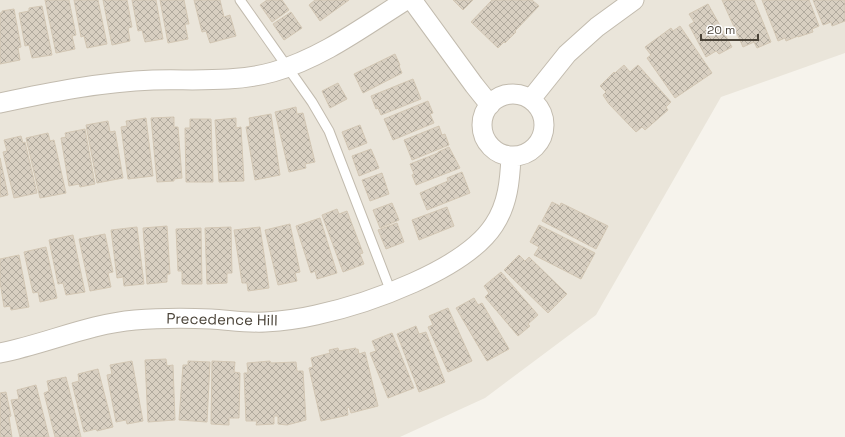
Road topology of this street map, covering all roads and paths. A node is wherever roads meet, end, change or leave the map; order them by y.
1 (240, 0) edge
2 (634, 0) edge
3 (415, 2) edge
4 (288, 67) junction
5 (531, 99) junction
6 (0, 103) edge
7 (490, 105) junction
8 (511, 156) junction
9 (391, 292) junction
10 (0, 353) edge

1 - 4 lane
2 - 5 street
3 - 4 street
3 - 7 street
4 - 6 street
4 - 9 lane
5 - 7 street
5 - 8 street
7 - 8 street
8 - 9 street, Precedence Hill
9 - 10 street, Precedence Hill

